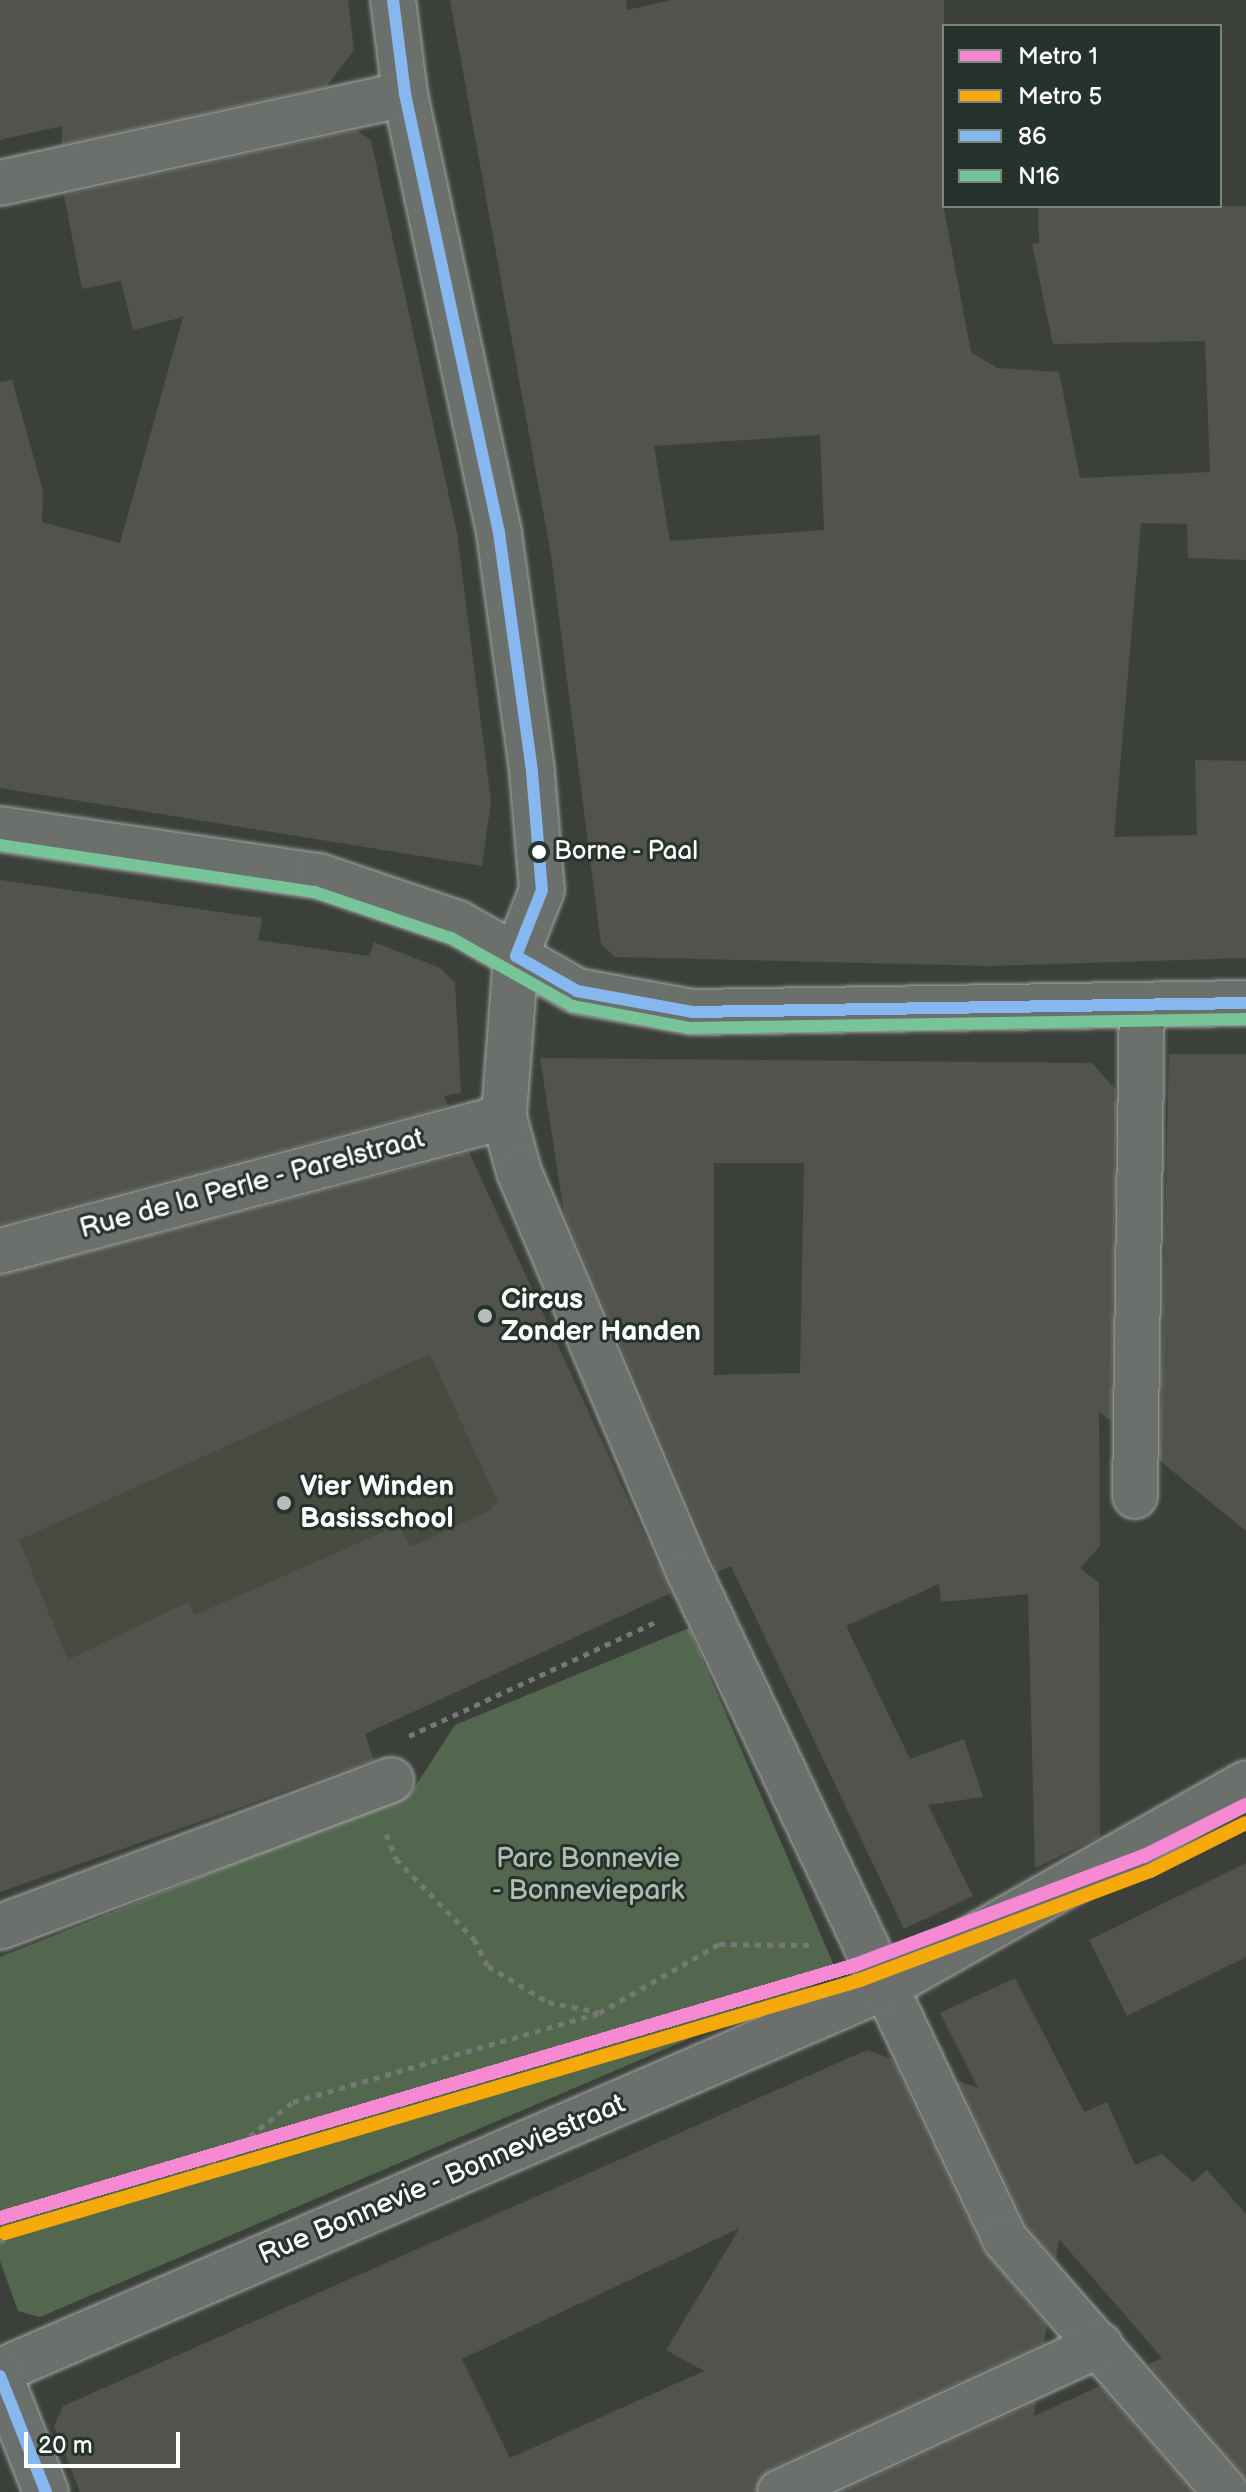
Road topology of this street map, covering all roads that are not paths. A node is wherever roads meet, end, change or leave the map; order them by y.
1 (393, 0) edge
2 (405, 94) junction
3 (0, 183) edge
4 (0, 829) edge
5 (516, 956) junction
6 (1246, 1003) edge
7 (1142, 1006) junction
8 (504, 1117) junction
9 (0, 1251) edge
10 (1135, 1496) dead end
11 (1246, 1783) edge
12 (380, 1785) road end
13 (0, 1927) edge
14 (884, 1988) junction
15 (1100, 2345) junction
16 (0, 2374) edge
17 (46, 2492) edge
18 (780, 2492) edge
19 (1226, 2492) edge

1 - 2 street
2 - 3 street
2 - 5 street
4 - 5 street
5 - 7 street
5 - 8 street
6 - 7 street
7 - 10 street
8 - 9 street, Rue de la Perle - Parelstraat
8 - 14 street
11 - 14 street, Rue Bonnevie - Bonneviestraat
12 - 13 street
14 - 15 street
14 - 16 street, Rue Bonnevie - Bonneviestraat
15 - 18 street
15 - 19 street
16 - 17 street

